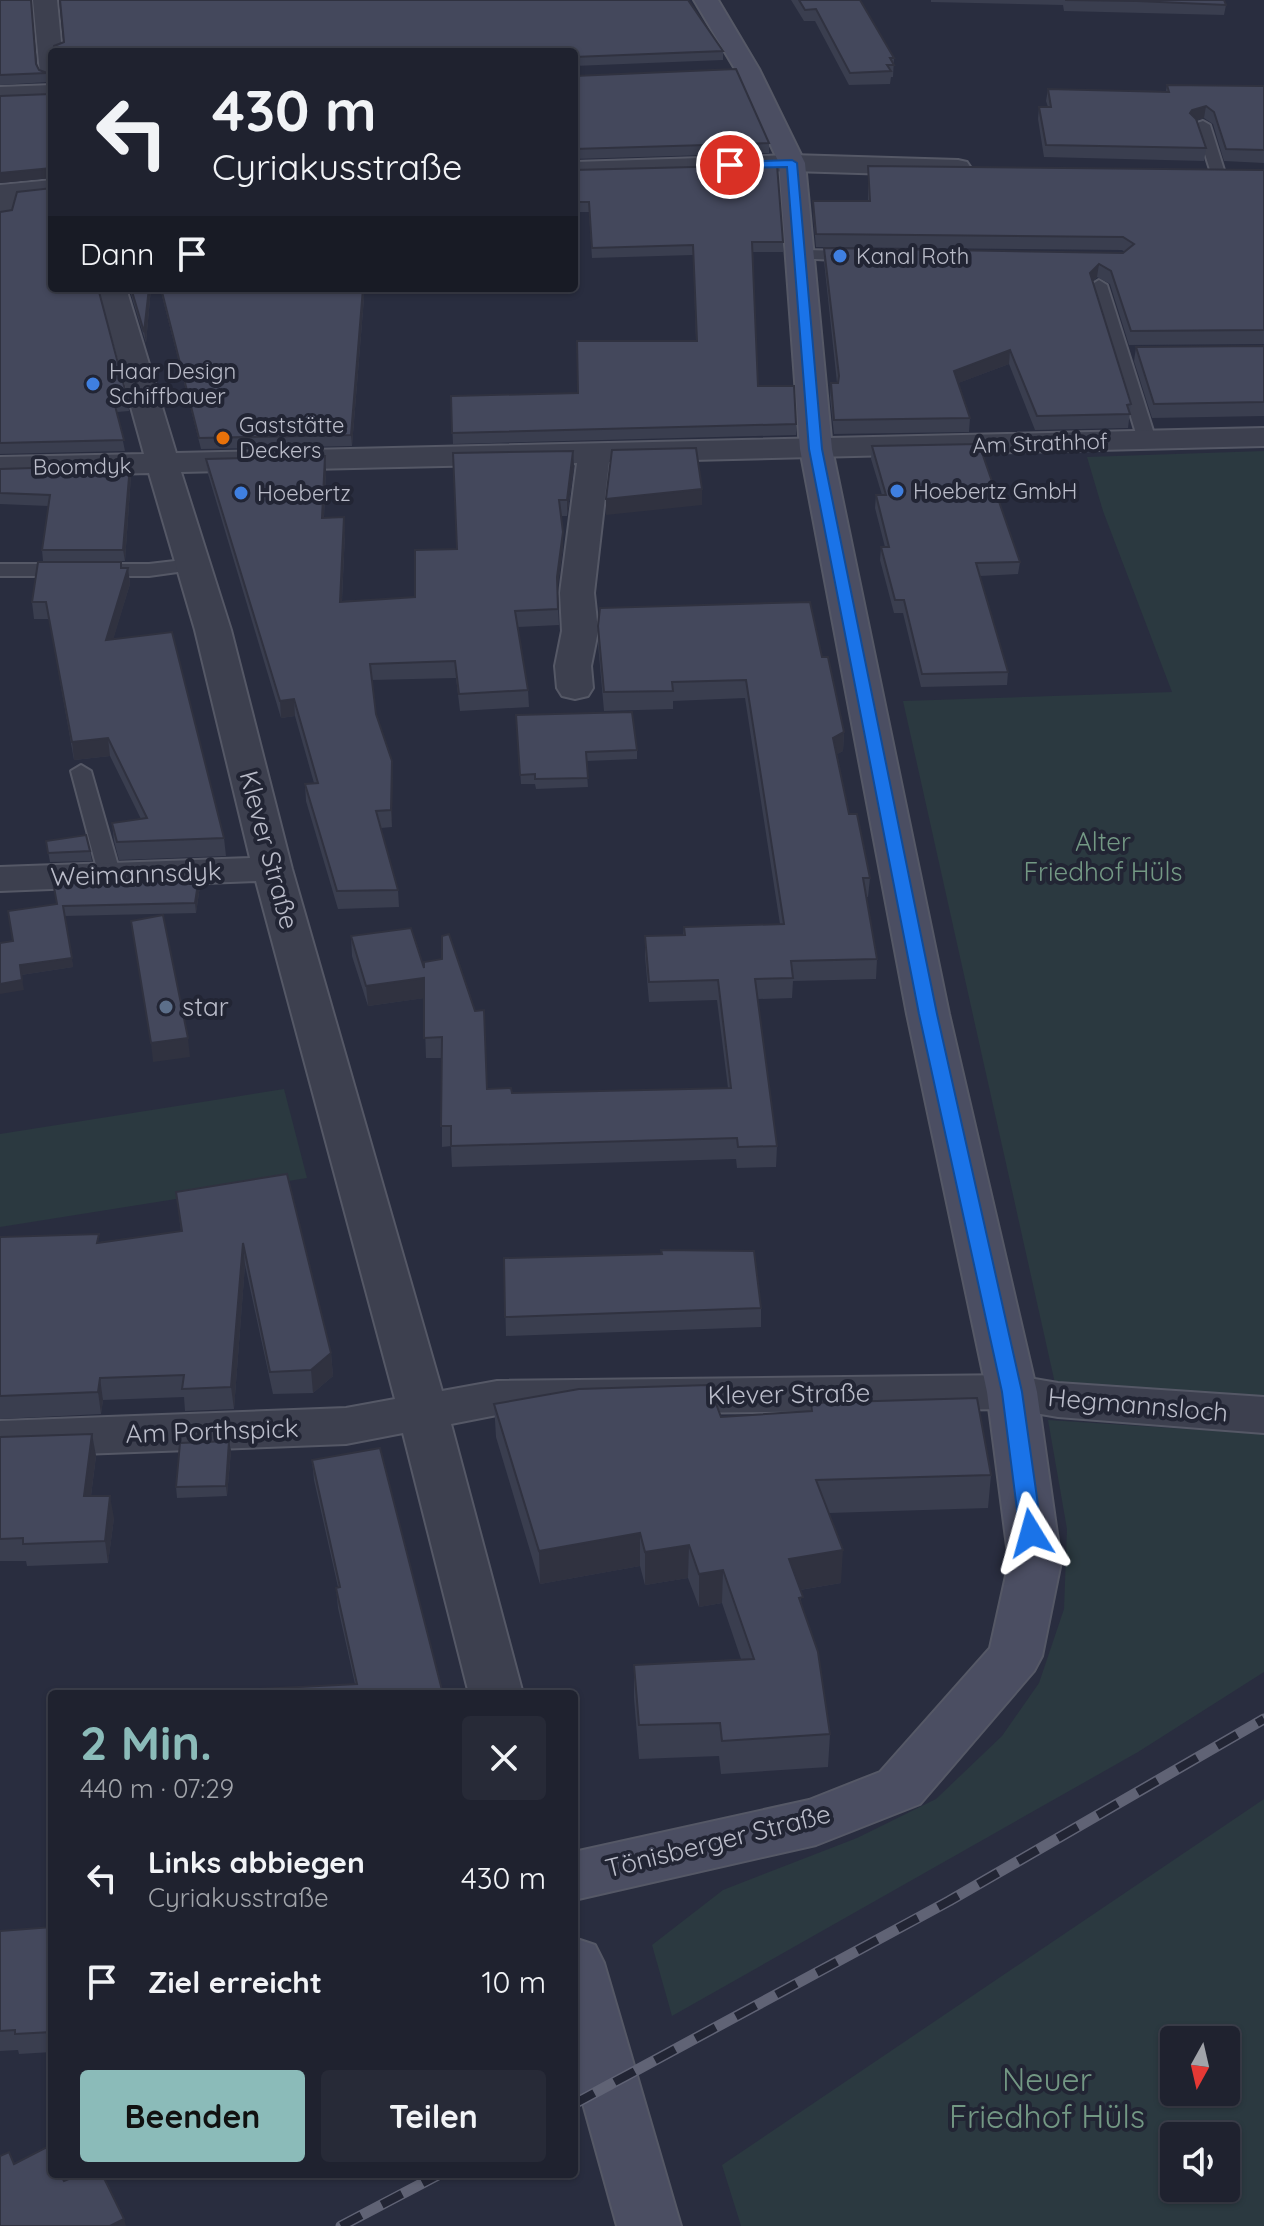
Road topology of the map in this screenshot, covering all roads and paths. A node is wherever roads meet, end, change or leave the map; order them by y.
1 (45, 0) edge
2 (706, 0) edge
3 (50, 48) edge
4 (747, 69) junction
5 (716, 70) edge
6 (48, 93) edge
7 (0, 95) edge
8 (1198, 125) edge
9 (792, 163) junction
10 (983, 169) edge
11 (578, 170) edge
12 (1187, 172) edge
13 (1218, 173) junction
14 (1249, 173) edge
15 (48, 189) edge
16 (1, 199) edge
17 (800, 255) junction
18 (876, 256) edge
19 (1099, 285) edge
20 (113, 292) edge
21 (1264, 437) edge
22 (1147, 440) junction
23 (816, 449) junction
24 (594, 454) junction
25 (165, 465) junction
26 (0, 467) edge
27 (192, 565) junction
28 (0, 570) edge
29 (575, 688) dead end
30 (81, 771) dead end
31 (272, 869) junction
32 (110, 876) junction
33 (0, 879) edge
34 (1012, 1392) junction
35 (423, 1412) junction
36 (1264, 1415) edge
37 (0, 1439) edge
38 (495, 1690) edge
39 (578, 1875) edge
40 (578, 1977) edge
41 (649, 2226) edge

1 - 3 street
2 - 4 street, Tönisberger Straße
4 - 5 street
4 - 9 street, Tönisberger Straße
6 - 7 street
8 - 13 lane
9 - 10 street
9 - 11 street
9 - 17 street, Tönisberger Straße
12 - 13 street
13 - 14 street
15 - 16 street
17 - 18 lane
17 - 23 street, Tönisberger Straße
19 - 22 lane, Am Strathhof
20 - 25 street, Klever Straße
21 - 22 street, Am Strathhof
22 - 23 street, Am Strathhof
23 - 24 street, Am Strathhof
23 - 34 street, Tönisberger Straße
24 - 25 street, Am Strathhof
24 - 29 street
25 - 26 street, Boomdyk
25 - 27 street, Klever Straße
27 - 28 lane
27 - 31 street, Klever Straße
30 - 32 lane
31 - 32 street, Weimannsdyk
31 - 35 street, Klever Straße
32 - 33 street, Weimannsdyk
34 - 35 street, Klever Straße
34 - 36 street, Hegmannsloch
34 - 39 street, Tönisberger Straße
35 - 37 street, Am Porthspick
35 - 38 street, Klever Straße
40 - 41 street

